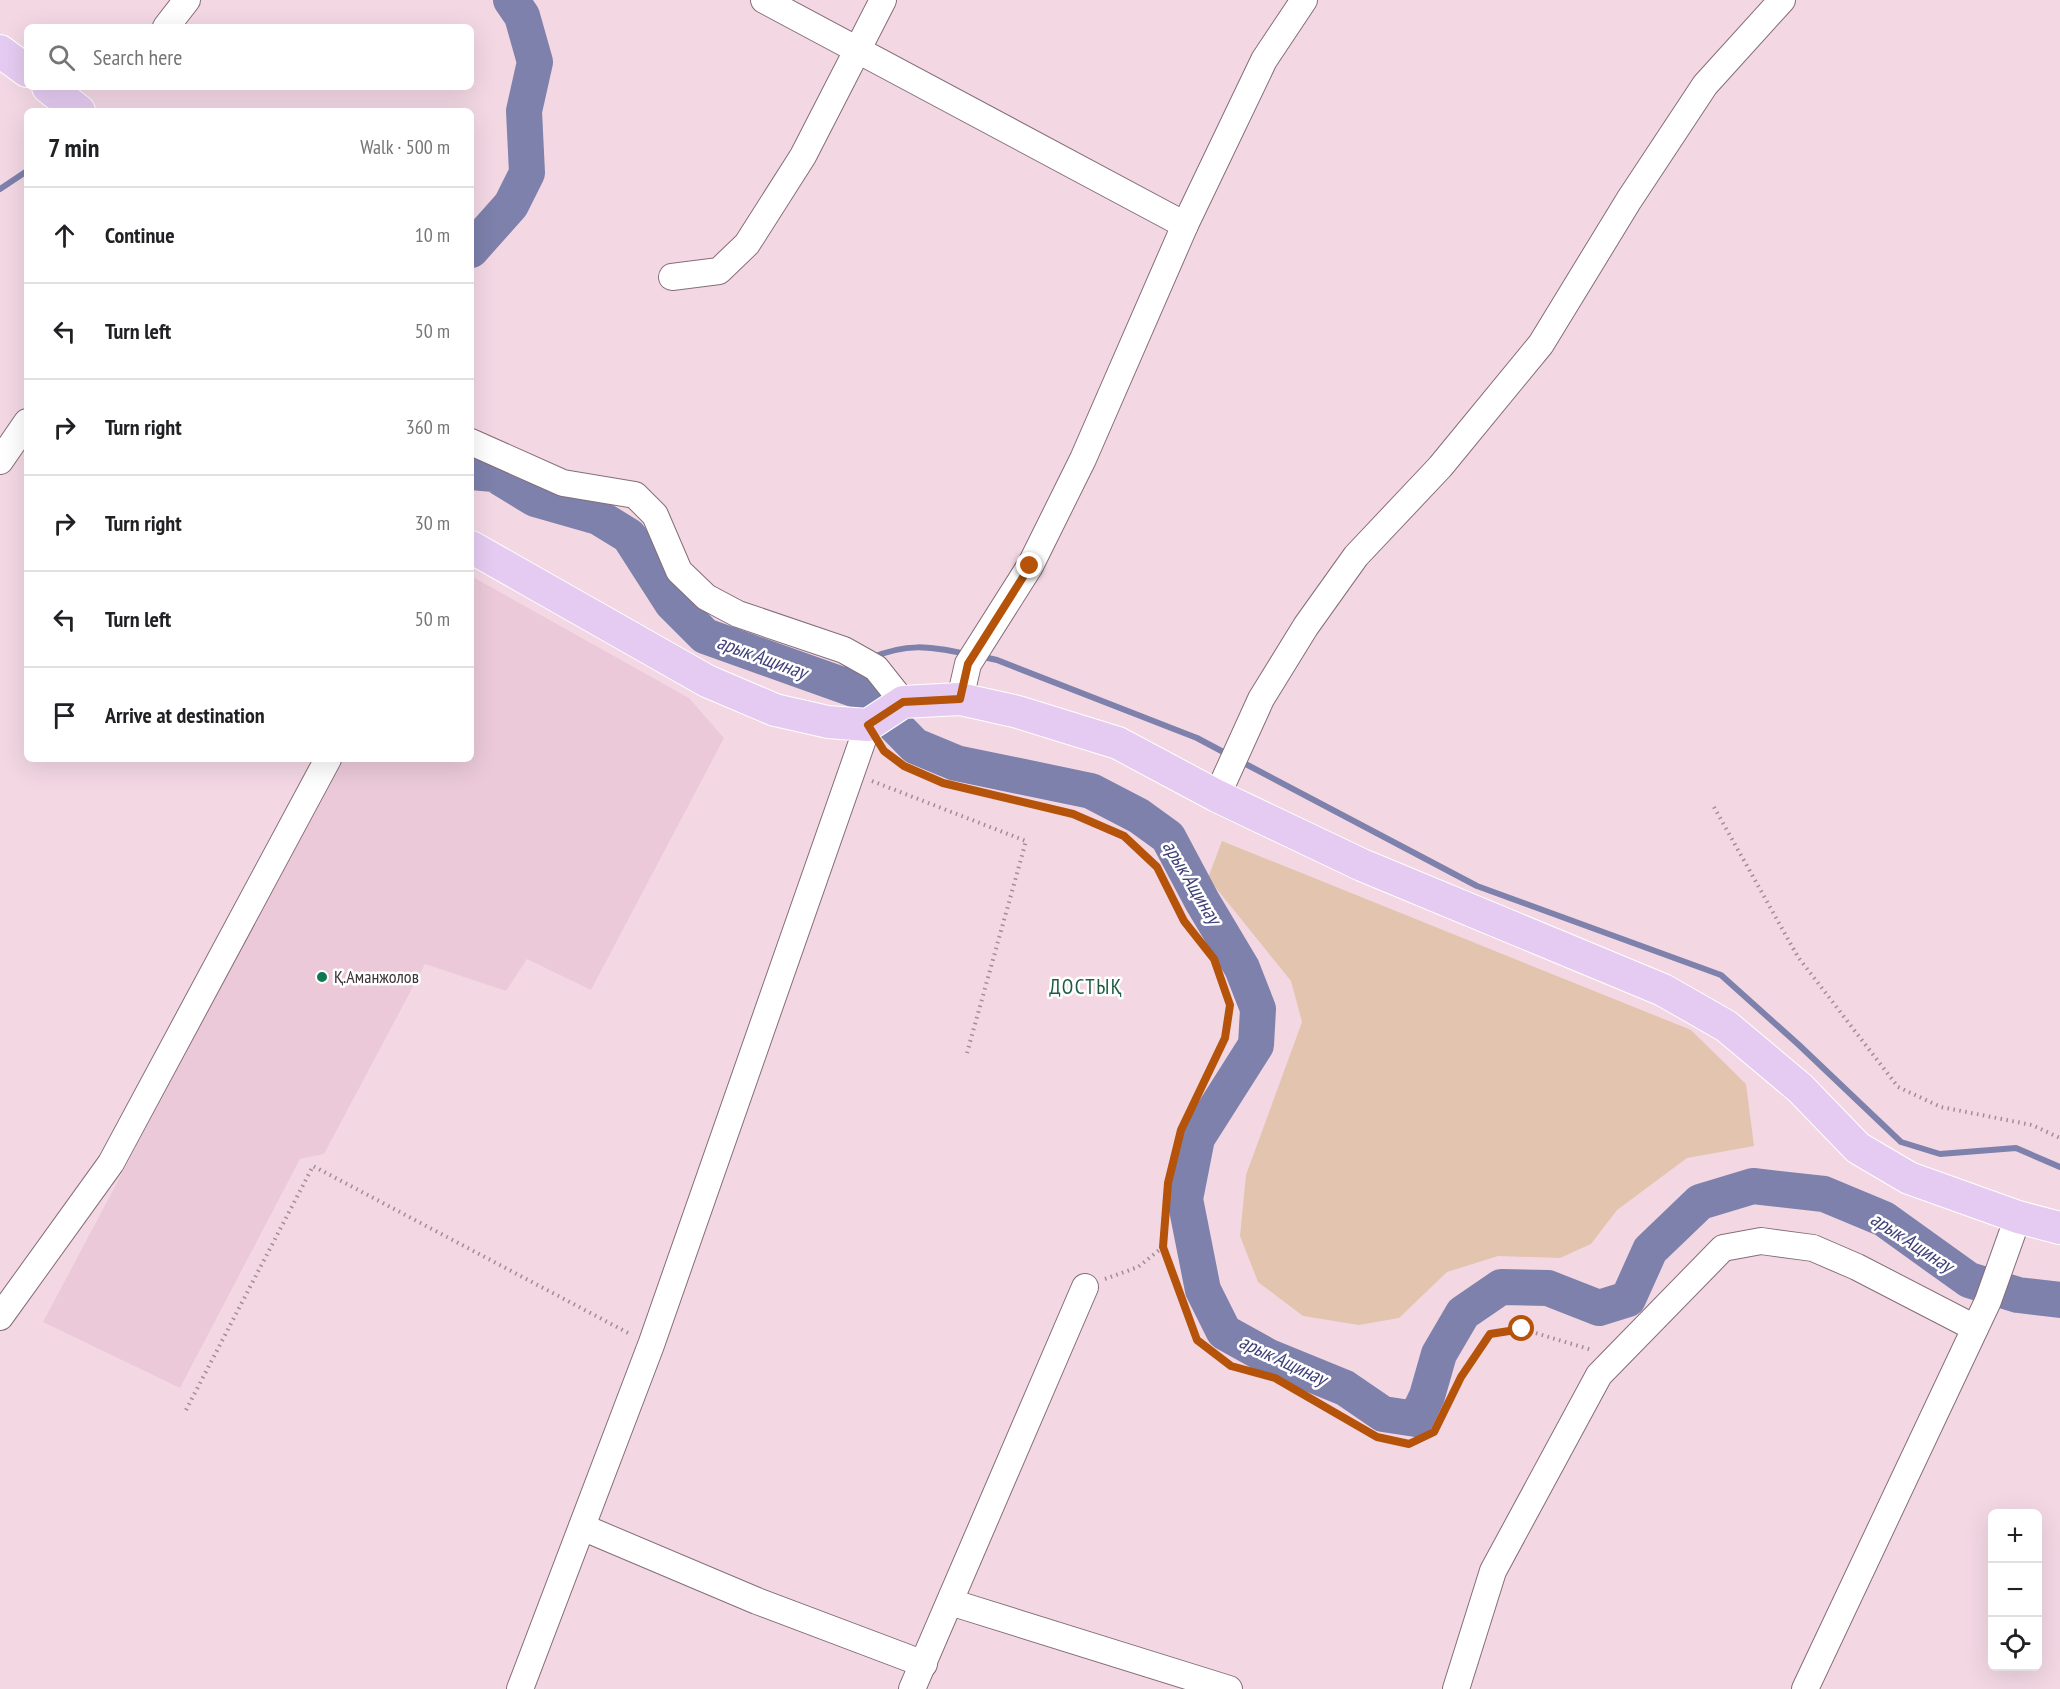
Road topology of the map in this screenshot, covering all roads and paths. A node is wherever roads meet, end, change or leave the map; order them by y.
1 (187, 0) edge
2 (764, 0) edge
3 (883, 0) edge
4 (1304, 0) edge
5 (1782, 0) edge
6 (168, 24) edge
7 (857, 50) junction
8 (0, 51) edge
9 (24, 69) edge
10 (54, 90) edge
11 (76, 108) edge
12 (1185, 225) junction
13 (672, 277) dead end
14 (24, 426) edge
15 (474, 443) edge
16 (0, 461) edge
17 (474, 549) edge
18 (960, 699) junction
19 (903, 702) junction
20 (868, 725) junction
21 (326, 762) edge
22 (852, 774) junction
23 (1217, 796) junction
24 (1714, 807) dead end
25 (967, 1053) dead end
26 (2060, 1138) edge
27 (2018, 1217) junction
28 (2060, 1228) edge
29 (1163, 1247) junction
30 (1085, 1287) joint
31 (0, 1317) edge
32 (1975, 1328) junction
33 (651, 1345) junction
34 (1615, 1358) junction
35 (186, 1410) dead end
36 (582, 1527) junction
37 (950, 1602) junction
38 (924, 1664) junction
39 (520, 1689) edge
40 (912, 1689) edge
41 (1229, 1689) edge
42 (1456, 1689) edge
43 (1805, 1689) edge

1 - 6 street
2 - 7 street
3 - 7 street
4 - 12 street
5 - 23 street
7 - 12 street
7 - 13 street
8 - 9 main road
10 - 11 main road
12 - 18 street
14 - 16 street
15 - 19 street
17 - 20 main road
18 - 19 main road
18 - 23 main road
19 - 20 main road
20 - 22 street
20 - 29 path
21 - 31 street
22 - 25 path
22 - 33 street
23 - 27 main road
24 - 26 path
27 - 28 main road
27 - 32 street
29 - 30 path
29 - 34 path
30 - 37 street
32 - 34 street
32 - 43 street
33 - 35 path
33 - 36 street
34 - 42 street
36 - 38 street
36 - 39 street
37 - 38 street
37 - 41 street
38 - 40 street

